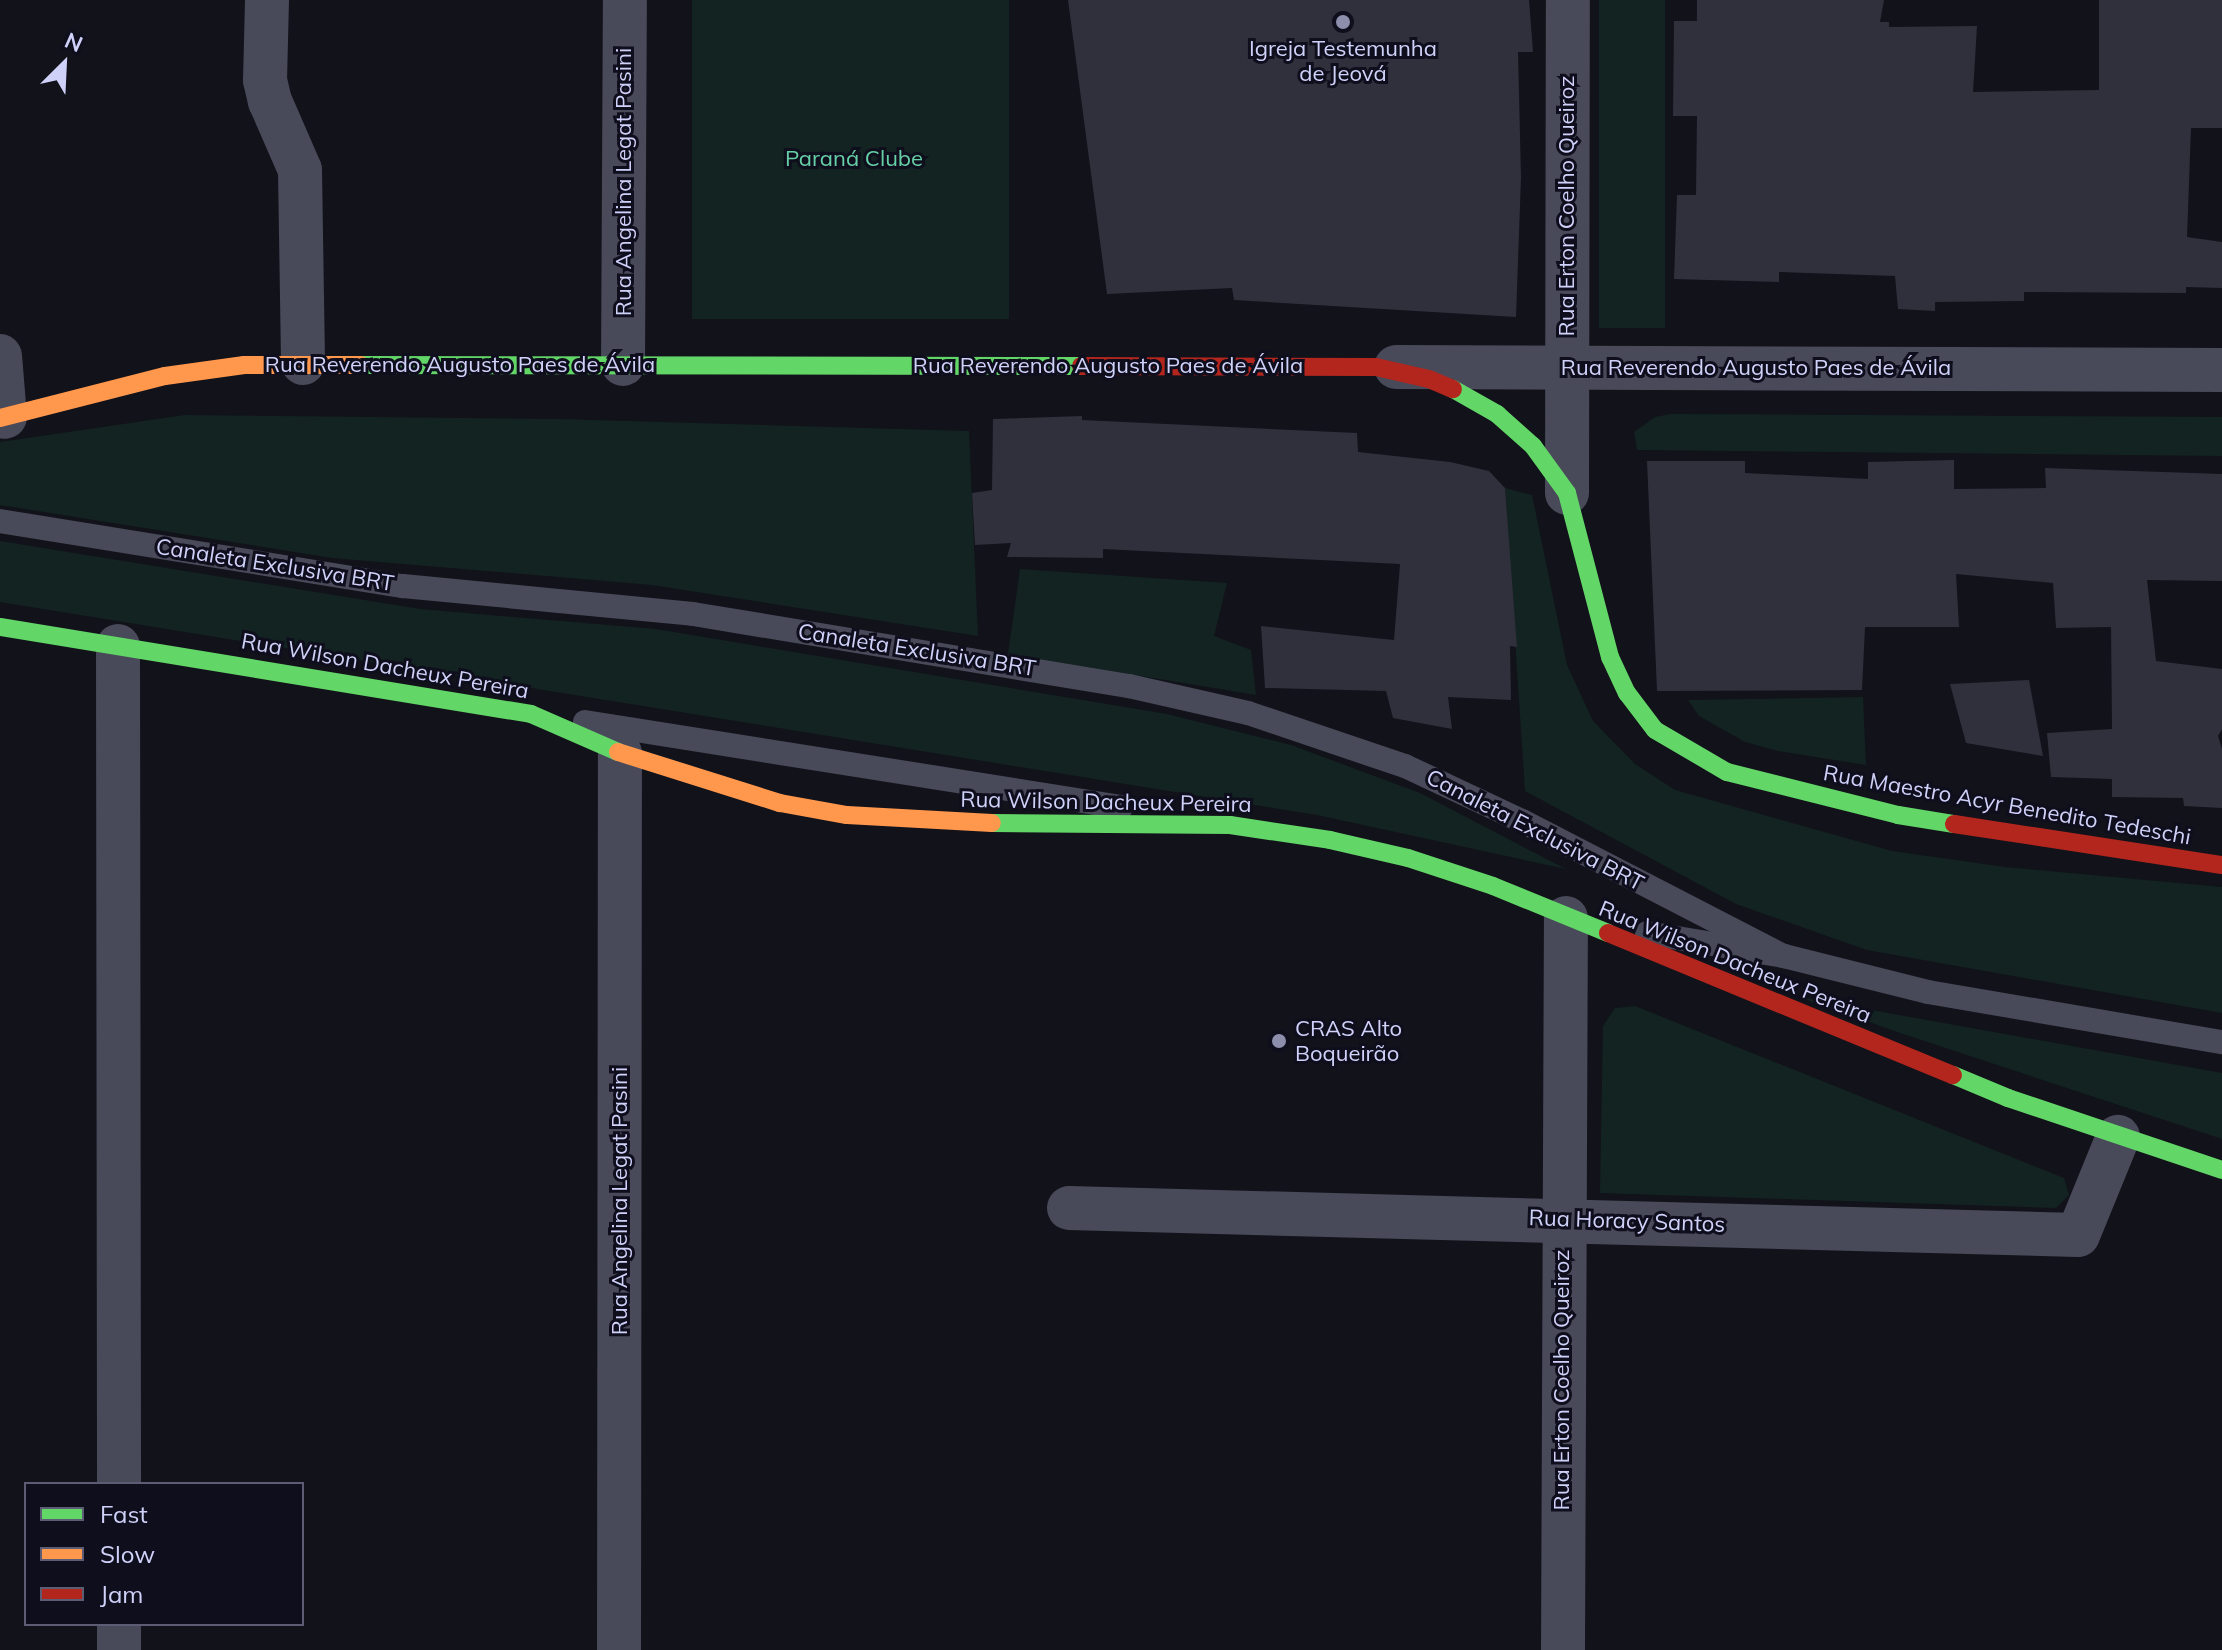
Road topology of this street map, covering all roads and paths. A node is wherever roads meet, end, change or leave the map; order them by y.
1 (267, 0) edge
2 (625, 0) edge
3 (1568, 0) edge
4 (0, 356) edge
5 (303, 363) junction
6 (623, 364) junction
7 (1376, 367) junction
8 (1567, 368) junction
9 (2222, 370) edge
10 (2, 418) edge
11 (1567, 493) junction
12 (0, 521) edge
13 (0, 627) edge
14 (118, 646) junction
15 (531, 714) junction
16 (1655, 730) joint
17 (620, 753) junction
18 (1230, 825) junction
19 (2222, 865) edge
20 (1566, 918) junction
21 (1784, 956) junction
22 (2222, 1042) edge
23 (2118, 1137) junction
24 (2222, 1170) edge
25 (1069, 1208) dead end
26 (1562, 1218) junction
27 (119, 1482) edge
28 (119, 1626) edge
29 (119, 1650) edge
30 (619, 1650) edge
31 (1563, 1650) edge

1 - 5 street
2 - 6 street, Rua Angelina Legat Pasini
3 - 8 street, Rua Erton Coelho Queiroz
4 - 10 street
5 - 6 main road, Rua Reverendo Augusto Paes de Ávila
5 - 10 main road, Rua Reverendo Augusto Paes de Ávila
6 - 7 main road, Rua Reverendo Augusto Paes de Ávila
7 - 8 street, Rua Reverendo Augusto Paes de Ávila
7 - 11 main road
8 - 9 street, Rua Reverendo Augusto Paes de Ávila
8 - 11 street, Rua Erton Coelho Queiroz
11 - 16 main road, Rua Erton Coelho Queiroz
12 - 21 lane, Canaleta Exclusiva BRT
13 - 14 main road, Rua Wilson Dacheux Pereira
14 - 15 main road, Rua Wilson Dacheux Pereira
14 - 27 street
15 - 17 main road, Rua Wilson Dacheux Pereira
15 - 18 lane
16 - 19 main road, Rua Maestro Acyr Benedito Tedeschi
17 - 18 main road, Rua Wilson Dacheux Pereira
17 - 30 street, Rua Angelina Legat Pasini
18 - 20 main road, Rua Wilson Dacheux Pereira
20 - 21 lane, Canaleta Exclusiva BRT
20 - 23 main road, Rua Wilson Dacheux Pereira
20 - 26 street, Rua Erton Coelho Queiroz
21 - 22 lane, Canaleta Exclusiva BRT
23 - 24 main road, Rua Wilson Dacheux Pereira
23 - 26 street, Rua Horacy Santos
25 - 26 street, Rua Horacy Santos
26 - 31 street, Rua Erton Coelho Queiroz
28 - 29 street

